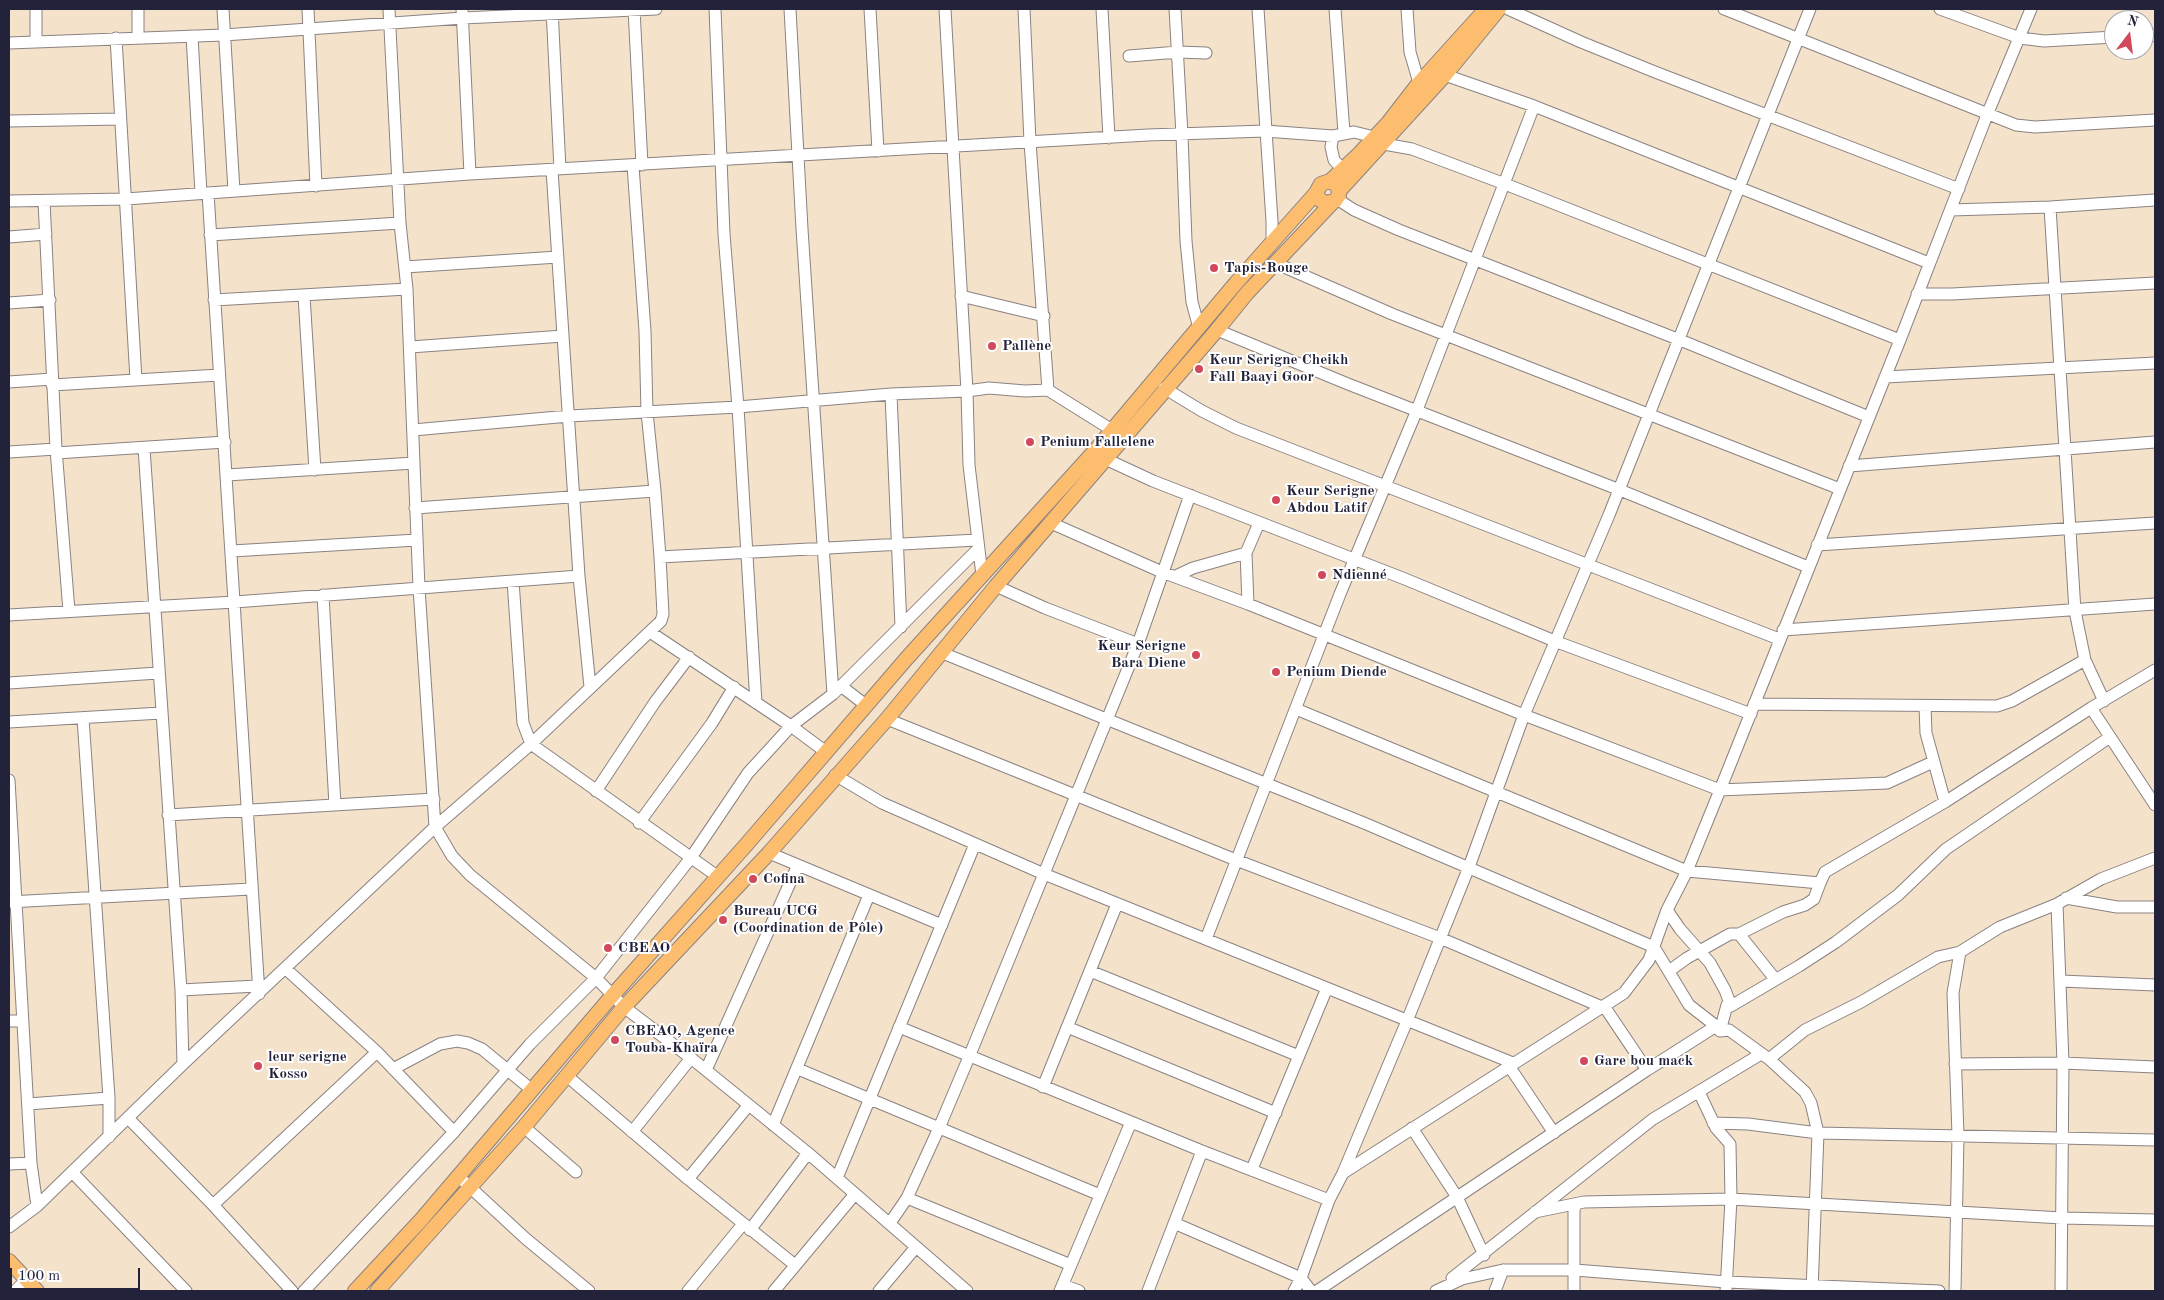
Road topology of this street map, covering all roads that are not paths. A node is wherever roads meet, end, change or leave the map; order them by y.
1 (36, 9) edge
2 (138, 9) edge
3 (223, 9) edge
4 (308, 9) edge
5 (389, 9) edge
6 (634, 9) edge
7 (656, 9) edge
8 (715, 9) edge
9 (790, 9) edge
10 (870, 9) edge
11 (945, 9) edge
12 (1024, 9) edge
13 (1102, 9) edge
14 (1175, 9) edge
15 (1258, 9) edge
16 (1335, 9) edge
17 (1407, 9) edge
18 (1486, 9) edge
19 (1499, 9) edge
20 (1508, 9) edge
21 (1724, 9) edge
22 (1810, 9) edge
23 (1940, 9) edge
24 (2031, 9) edge
25 (552, 11) edge
26 (462, 13) edge
27 (390, 23) junction
28 (309, 29) junction
29 (224, 35) junction
30 (192, 36) junction
31 (138, 37) junction
32 (2104, 37) edge
33 (116, 38) junction
34 (1798, 38) junction
35 (2020, 38) junction
36 (36, 41) junction
37 (9, 43) edge
38 (1178, 52) junction
39 (1206, 53) dead end
40 (1129, 56) dead end
41 (1445, 75) junction
42 (1419, 83) junction
43 (1534, 106) junction
44 (1987, 115) junction
45 (1767, 116) junction
46 (120, 119) junction
47 (2155, 120) edge
48 (9, 121) edge
49 (1265, 131) junction
50 (1339, 134) junction
51 (1182, 135) junction
52 (1109, 138) junction
53 (1379, 140) junction
54 (1030, 142) junction
55 (953, 147) junction
56 (878, 151) junction
57 (799, 156) junction
58 (721, 161) junction
59 (637, 166) junction
60 (556, 169) junction
61 (1343, 170) junction
62 (470, 174) junction
63 (398, 179) junction
64 (1505, 184) junction
65 (316, 186) junction
66 (1739, 188) junction
67 (1959, 189) junction
68 (234, 191) junction
69 (204, 193) junction
70 (1335, 193) junction
71 (126, 199) junction
72 (2155, 200) edge
73 (9, 201) edge
74 (44, 201) junction
75 (2050, 207) junction
76 (1951, 210) junction
77 (400, 223) junction
78 (46, 234) junction
79 (210, 235) junction
80 (9, 236) edge
81 (1272, 242) junction
82 (558, 257) junction
83 (1475, 259) junction
84 (1275, 263) junction
85 (1929, 263) junction
86 (1710, 264) junction
87 (405, 267) junction
88 (2155, 283) edge
89 (2054, 289) junction
90 (407, 290) junction
91 (1917, 294) junction
92 (304, 296) junction
93 (961, 296) junction
94 (50, 300) junction
95 (214, 300) junction
96 (9, 303) edge
97 (1044, 316) junction
98 (1198, 328) junction
99 (1217, 330) junction
100 (1446, 335) junction
101 (563, 336) junction
102 (1680, 340) junction
103 (1900, 340) junction
104 (410, 347) junction
105 (2155, 363) edge
106 (2059, 369) junction
107 (219, 375) junction
108 (1885, 377) junction
109 (136, 380) junction
110 (9, 382) edge
111 (52, 382) junction
112 (1164, 388) junction
113 (1048, 390) junction
114 (967, 391) junction
115 (891, 394) junction
116 (815, 400) junction
117 (738, 406) junction
118 (1416, 410) junction
119 (647, 412) junction
120 (1650, 414) junction
121 (569, 416) junction
122 (1869, 417) junction
123 (413, 430) junction
124 (1112, 430) junction
125 (225, 442) junction
126 (2155, 442) edge
127 (144, 448) junction
128 (2065, 450) junction
129 (56, 451) junction
130 (9, 452) edge
131 (1093, 453) junction
132 (1105, 460) junction
133 (414, 464) junction
134 (1849, 466) junction
135 (314, 470) junction
136 (227, 475) junction
137 (1386, 486) junction
138 (1840, 489) junction
139 (1620, 490) junction
140 (656, 491) junction
141 (1190, 495) junction
142 (574, 498) junction
143 (415, 508) junction
144 (1050, 523) junction
145 (1259, 523) junction
146 (2155, 523) edge
147 (2071, 530) junction
148 (417, 540) junction
149 (898, 543) junction
150 (977, 544) junction
151 (1817, 546) junction
152 (823, 547) junction
153 (232, 551) junction
154 (746, 552) junction
155 (1246, 553) junction
156 (660, 556) junction
157 (1354, 560) junction
158 (1588, 566) junction
159 (1808, 567) junction
160 (1162, 572) junction
161 (982, 575) junction
162 (579, 576) junction
163 (1176, 576) junction
164 (513, 581) junction
165 (996, 586) junction
166 (419, 588) junction
167 (323, 595) junction
168 (235, 602) junction
169 (1248, 604) junction
170 (2155, 604) edge
171 (154, 607) junction
172 (69, 611) junction
173 (2075, 611) junction
174 (9, 615) edge
175 (902, 627) junction
176 (650, 632) junction
177 (1325, 635) junction
178 (1781, 635) junction
179 (1557, 642) junction
180 (1138, 644) junction
181 (940, 652) junction
182 (690, 657) junction
183 (2085, 660) junction
184 (2155, 670) edge
185 (158, 673) junction
186 (9, 683) edge
187 (590, 687) junction
188 (734, 687) junction
189 (837, 690) junction
190 (2104, 701) junction
191 (756, 703) junction
192 (867, 706) junction
193 (1925, 706) junction
194 (2091, 708) junction
195 (1296, 709) junction
196 (1752, 709) junction
197 (161, 713) junction
198 (1524, 715) junction
199 (83, 718) junction
200 (887, 718) junction
201 (1106, 719) junction
202 (9, 722) edge
203 (791, 726) junction
204 (2110, 737) junction
205 (531, 744) junction
206 (826, 752) junction
207 (1934, 762) junction
208 (836, 775) junction
209 (9, 780) edge
210 (1266, 783) junction
211 (1720, 790) junction
212 (596, 792) junction
213 (1495, 792) junction
214 (1075, 795) junction
215 (434, 799) junction
216 (1945, 802) junction
217 (2155, 804) edge
218 (335, 805) junction
219 (247, 810) junction
220 (168, 815) junction
221 (639, 823) junction
222 (435, 827) junction
223 (11, 838) edge
224 (974, 844) junction
225 (769, 853) junction
226 (2155, 858) edge
227 (690, 859) junction
228 (1236, 860) junction
229 (798, 865) junction
230 (1469, 867) junction
231 (1687, 871) junction
232 (1044, 874) junction
233 (717, 876) junction
234 (1820, 883) junction
235 (251, 889) junction
236 (174, 893) junction
237 (869, 895) junction
238 (96, 896) junction
239 (2062, 901) junction
240 (12, 902) edge
241 (1117, 904) junction
242 (2155, 907) edge
243 (1667, 910) junction
244 (942, 925) junction
245 (1740, 934) junction
246 (1206, 938) junction
247 (1440, 938) junction
248 (1654, 947) junction
249 (1699, 952) junction
250 (1960, 952) junction
251 (286, 969) junction
252 (1090, 971) junction
253 (1669, 971) junction
254 (596, 978) junction
255 (1775, 979) junction
256 (2061, 981) junction
257 (2155, 985) edge
258 (1327, 988) junction
259 (181, 990) junction
260 (258, 990) junction
261 (612, 996) junction
262 (1603, 1006) junction
263 (1732, 1006) junction
264 (624, 1007) junction
265 (9, 1021) edge
266 (23, 1021) junction
267 (1407, 1021) junction
268 (899, 1027) junction
269 (1067, 1027) junction
270 (1718, 1029) junction
271 (377, 1052) junction
272 (969, 1056) junction
273 (1299, 1056) junction
274 (1765, 1057) junction
275 (691, 1058) junction
276 (2063, 1063) junction
277 (183, 1064) junction
278 (1511, 1064) junction
279 (1955, 1064) junction
280 (2155, 1067) edge
281 (393, 1069) junction
282 (798, 1069) junction
283 (509, 1070) junction
284 (706, 1070) junction
285 (1647, 1070) junction
286 (567, 1076) junction
287 (1043, 1086) junction
288 (532, 1090) junction
289 (1699, 1092) junction
290 (109, 1098) junction
291 (870, 1099) junction
292 (28, 1104) junction
293 (748, 1106) junction
294 (1276, 1113) junction
295 (128, 1118) junction
296 (1131, 1122) junction
297 (1713, 1123) junction
298 (773, 1125) junction
299 (524, 1127) junction
300 (939, 1128) junction
301 (1412, 1128) junction
302 (454, 1132) junction
303 (632, 1132) junction
304 (1554, 1133) junction
305 (1818, 1133) junction
306 (1958, 1135) junction
307 (109, 1137) junction
308 (2062, 1138) junction
309 (2155, 1140) edge
310 (1202, 1151) junction
311 (808, 1153) junction
312 (31, 1163) junction
313 (9, 1164) edge
314 (1252, 1169) junction
315 (72, 1172) junction
316 (576, 1172) dead end
317 (1343, 1173) junction
318 (458, 1176) junction
319 (837, 1178) junction
320 (688, 1179) junction
321 (470, 1188) junction
322 (855, 1194) junction
323 (1100, 1195) junction
324 (1457, 1197) junction
325 (907, 1198) junction
326 (1731, 1199) junction
327 (1329, 1200) junction
328 (1816, 1203) junction
329 (1576, 1204) junction
330 (212, 1205) junction
331 (37, 1206) junction
332 (1535, 1212) junction
333 (1957, 1212) junction
334 (2062, 1218) junction
335 (2155, 1220) edge
336 (890, 1223) junction
337 (1174, 1224) junction
338 (9, 1227) edge
339 (747, 1227) junction
340 (916, 1247) junction
341 (1484, 1255) junction
342 (9, 1261) edge
343 (795, 1265) junction
344 (1071, 1265) junction
345 (1503, 1270) junction
346 (1575, 1270) junction
347 (1301, 1278) junction
348 (9, 1280) edge
349 (1726, 1286) edge
350 (20, 1287) edge
351 (1062, 1288) edge
352 (1812, 1288) edge
353 (37, 1291) edge
354 (186, 1291) edge
355 (292, 1291) edge
356 (304, 1291) edge
357 (355, 1291) edge
358 (376, 1291) edge
359 (589, 1291) edge
360 (688, 1291) edge
361 (774, 1291) edge
362 (879, 1291) edge
363 (967, 1291) edge
364 (1079, 1291) edge
365 (1148, 1291) edge
366 (1294, 1291) edge
367 (1311, 1291) edge
368 (1317, 1291) edge
369 (1435, 1291) edge
370 (1495, 1291) edge
371 (1574, 1291) edge
372 (1938, 1291) edge
373 (1955, 1291) edge
374 (2061, 1291) edge

1 - 36 street
2 - 31 street
3 - 29 street
4 - 28 street
5 - 27 street
6 - 7 street
6 - 25 street
6 - 59 street
8 - 58 street
9 - 57 street
10 - 56 street
11 - 55 street
12 - 54 street
13 - 52 street
14 - 38 street
15 - 49 street
16 - 50 street
17 - 42 street
18 - 42 main road
19 - 41 main road
20 - 45 street
21 - 34 street
22 - 34 street
23 - 35 street
24 - 35 street
25 - 26 street
25 - 60 street
26 - 27 street
26 - 62 street
27 - 28 street
27 - 63 street
28 - 29 street
28 - 65 street
29 - 30 street
29 - 68 street
30 - 31 street
30 - 69 street
31 - 33 street
32 - 35 street
33 - 36 street
33 - 46 street
34 - 44 street
34 - 45 street
35 - 44 street
36 - 37 street
38 - 39 street
38 - 40 street
38 - 51 street
41 - 43 street
41 - 53 main road
42 - 53 main road
43 - 64 street
43 - 66 street
44 - 47 street
44 - 67 street
45 - 66 street
45 - 67 street
46 - 48 street
46 - 71 street
49 - 50 street
49 - 51 street
49 - 81 street
50 - 53 street
50 - 61 street
51 - 52 street
51 - 98 street
52 - 54 street
53 - 61 main road
53 - 64 street
53 - 70 main road
54 - 55 street
54 - 97 street
55 - 56 street
55 - 93 street
56 - 57 street
57 - 58 street
57 - 116 street
58 - 59 street
58 - 117 street
59 - 60 street
59 - 119 street
60 - 62 street
60 - 82 street
61 - 70 main road
62 - 63 street
63 - 65 street
63 - 77 street
64 - 83 street
64 - 86 street
65 - 68 street
66 - 85 street
66 - 86 street
67 - 76 street
68 - 69 street
69 - 71 street
69 - 79 street
70 - 81 main road
70 - 83 street
70 - 84 main road
71 - 74 street
71 - 109 street
72 - 75 street
73 - 74 street
74 - 78 street
75 - 76 street
75 - 89 street
76 - 85 street
77 - 79 street
77 - 87 street
78 - 80 street
78 - 94 street
79 - 95 street
81 - 98 main road
82 - 87 street
82 - 101 street
83 - 100 street
83 - 102 street
84 - 99 main road
84 - 100 street
85 - 91 street
86 - 102 street
86 - 103 street
87 - 90 street
88 - 89 street
89 - 91 street
89 - 106 street
90 - 92 street
90 - 104 street
91 - 103 street
92 - 95 street
92 - 135 street
93 - 97 street
93 - 114 street
94 - 96 street
94 - 111 street
95 - 107 street
97 - 113 street
98 - 124 main road
99 - 112 main road
99 - 118 street
100 - 118 street
100 - 120 street
101 - 104 street
101 - 121 street
102 - 120 street
102 - 122 street
103 - 108 street
104 - 123 street
105 - 106 street
106 - 108 street
106 - 128 street
107 - 109 street
107 - 125 street
108 - 122 street
109 - 111 street
110 - 111 street
111 - 129 street
112 - 132 main road
112 - 137 street
113 - 114 street
113 - 124 street
114 - 115 street
114 - 150 street
115 - 116 street
115 - 149 street
116 - 117 street
116 - 152 street
117 - 119 street
117 - 154 street
118 - 137 street
118 - 139 street
119 - 121 street
119 - 140 street
120 - 138 street
120 - 139 street
121 - 123 street
121 - 142 street
122 - 134 street
123 - 133 street
124 - 131 main road
125 - 127 street
125 - 136 street
126 - 128 street
127 - 129 street
127 - 171 street
128 - 134 street
128 - 147 street
129 - 130 street
129 - 172 street
131 - 132 street
131 - 161 main road
132 - 141 street
132 - 144 main road
133 - 135 street
133 - 143 street
134 - 138 street
135 - 136 street
136 - 153 street
137 - 157 street
137 - 158 street
138 - 151 street
139 - 158 street
139 - 159 street
140 - 142 street
140 - 156 street
141 - 145 street
141 - 160 street
142 - 143 street
142 - 162 street
143 - 148 street
144 - 160 street
144 - 165 main road
145 - 155 street
145 - 157 street
146 - 147 street
147 - 151 street
147 - 173 street
148 - 153 street
148 - 166 street
149 - 150 street
149 - 152 street
149 - 175 street
150 - 161 street
150 - 175 street
151 - 159 street
152 - 154 street
152 - 189 street
153 - 168 street
154 - 156 street
154 - 191 street
155 - 163 street
155 - 169 street
156 - 176 street
157 - 177 street
157 - 179 street
158 - 178 street
158 - 179 street
159 - 178 street
160 - 163 street
160 - 180 street
161 - 192 main road
162 - 164 street
162 - 187 street
163 - 169 street
164 - 166 street
164 - 205 street
165 - 180 street
165 - 181 main road
166 - 167 street
166 - 215 street
167 - 168 street
167 - 218 street
168 - 171 street
168 - 219 street
169 - 177 street
170 - 173 street
171 - 172 street
171 - 185 street
172 - 174 street
173 - 178 street
173 - 183 street
175 - 189 street
176 - 182 street
176 - 187 street
177 - 195 street
177 - 198 street
178 - 196 street
179 - 196 street
179 - 198 street
180 - 201 street
181 - 200 main road
181 - 201 street
182 - 188 street
182 - 212 street
183 - 190 street
183 - 193 street
184 - 190 street
185 - 186 street
185 - 197 street
187 - 205 street
188 - 191 street
188 - 221 street
189 - 192 street
189 - 203 street
190 - 194 street
191 - 203 street
192 - 206 main road
193 - 196 street
193 - 207 street
194 - 204 street
194 - 216 street
195 - 210 street
195 - 213 street
196 - 211 street
197 - 199 street
197 - 220 street
198 - 211 street
198 - 213 street
199 - 202 street
199 - 238 street
200 - 208 main road
200 - 214 street
201 - 210 street
201 - 214 street
203 - 206 street
203 - 227 street
204 - 217 street
204 - 255 street
205 - 212 street
205 - 222 street
206 - 233 main road
207 - 211 street
207 - 216 street
208 - 224 street
208 - 225 main road
209 - 223 street
210 - 228 street
210 - 230 street
211 - 231 street
212 - 221 street
213 - 230 street
213 - 231 street
214 - 228 street
214 - 232 street
215 - 218 street
215 - 222 street
216 - 234 street
218 - 219 street
219 - 220 street
219 - 235 street
220 - 236 street
221 - 227 street
222 - 251 street
222 - 254 street
223 - 240 street
224 - 232 street
224 - 244 street
225 - 229 street
225 - 264 main road
226 - 239 street
227 - 233 street
227 - 254 street
228 - 246 street
228 - 247 street
229 - 237 street
229 - 284 street
230 - 247 street
230 - 248 street
231 - 234 street
231 - 243 street
232 - 241 street
232 - 272 street
233 - 261 main road
234 - 245 street
235 - 236 street
235 - 260 street
236 - 238 street
236 - 259 street
237 - 244 street
237 - 282 street
238 - 240 street
238 - 290 street
239 - 242 street
239 - 250 street
239 - 256 street
240 - 266 street
241 - 246 street
241 - 252 street
243 - 248 street
243 - 249 street
244 - 268 street
245 - 249 street
245 - 255 street
246 - 258 street
247 - 262 street
247 - 267 street
248 - 253 street
248 - 262 street
249 - 253 street
249 - 263 street
250 - 274 street
250 - 279 street
251 - 260 street
251 - 271 street
252 - 269 street
252 - 273 street
253 - 270 street
254 - 261 street
254 - 283 street
255 - 263 street
256 - 257 street
256 - 276 street
258 - 267 street
258 - 273 street
259 - 260 street
259 - 277 street
260 - 277 street
261 - 264 street
261 - 288 main road
262 - 278 street
262 - 285 street
263 - 270 street
264 - 275 street
264 - 286 main road
265 - 266 street
266 - 292 street
267 - 278 street
267 - 317 street
268 - 272 street
268 - 291 street
269 - 287 street
269 - 294 street
270 - 274 street
270 - 285 street
271 - 281 street
271 - 330 street
272 - 287 street
272 - 300 street
273 - 294 street
274 - 289 street
274 - 305 street
275 - 284 street
275 - 303 street
276 - 279 street
276 - 280 street
276 - 308 street
277 - 295 street
278 - 301 street
278 - 304 street
279 - 306 street
281 - 283 street
281 - 302 street
282 - 291 street
282 - 298 street
283 - 288 street
283 - 302 street
284 - 293 street
285 - 304 street
286 - 299 main road
286 - 303 street
287 - 296 street
288 - 318 main road
289 - 297 street
289 - 332 street
290 - 292 street
290 - 307 street
291 - 300 street
291 - 319 street
292 - 312 street
293 - 298 street
293 - 320 street
294 - 314 street
295 - 307 street
295 - 330 street
296 - 310 street
296 - 323 street
297 - 305 street
297 - 326 street
298 - 311 street
299 - 316 street
299 - 321 main road
300 - 323 street
300 - 325 street
301 - 317 street
301 - 324 street
302 - 356 street
303 - 320 street
304 - 324 street
305 - 306 street
305 - 328 street
306 - 308 street
306 - 333 street
307 - 315 street
308 - 309 street
308 - 334 street
310 - 314 street
310 - 337 street
311 - 319 street
311 - 339 street
312 - 313 street
312 - 331 street
314 - 327 street
315 - 331 street
315 - 354 street
317 - 327 street
318 - 321 street
318 - 357 main road
319 - 322 street
320 - 339 street
321 - 358 main road
321 - 359 street
322 - 336 street
322 - 343 street
323 - 344 street
324 - 341 street
324 - 368 street
325 - 336 street
325 - 344 street
326 - 328 street
326 - 329 street
326 - 349 street
327 - 347 street
328 - 333 street
328 - 352 street
329 - 332 street
329 - 346 street
330 - 355 street
331 - 338 street
332 - 341 street
333 - 334 street
333 - 373 street
334 - 335 street
334 - 374 street
336 - 340 street
337 - 347 street
337 - 365 street
339 - 343 street
339 - 360 street
340 - 362 street
340 - 363 street
341 - 369 street
342 - 350 main road
343 - 361 street
344 - 351 street
345 - 346 street
345 - 369 street
345 - 370 street
346 - 349 street
346 - 371 street
347 - 366 street
347 - 367 street
348 - 350 street
349 - 352 street
350 - 353 main road
351 - 364 street
352 - 372 street

